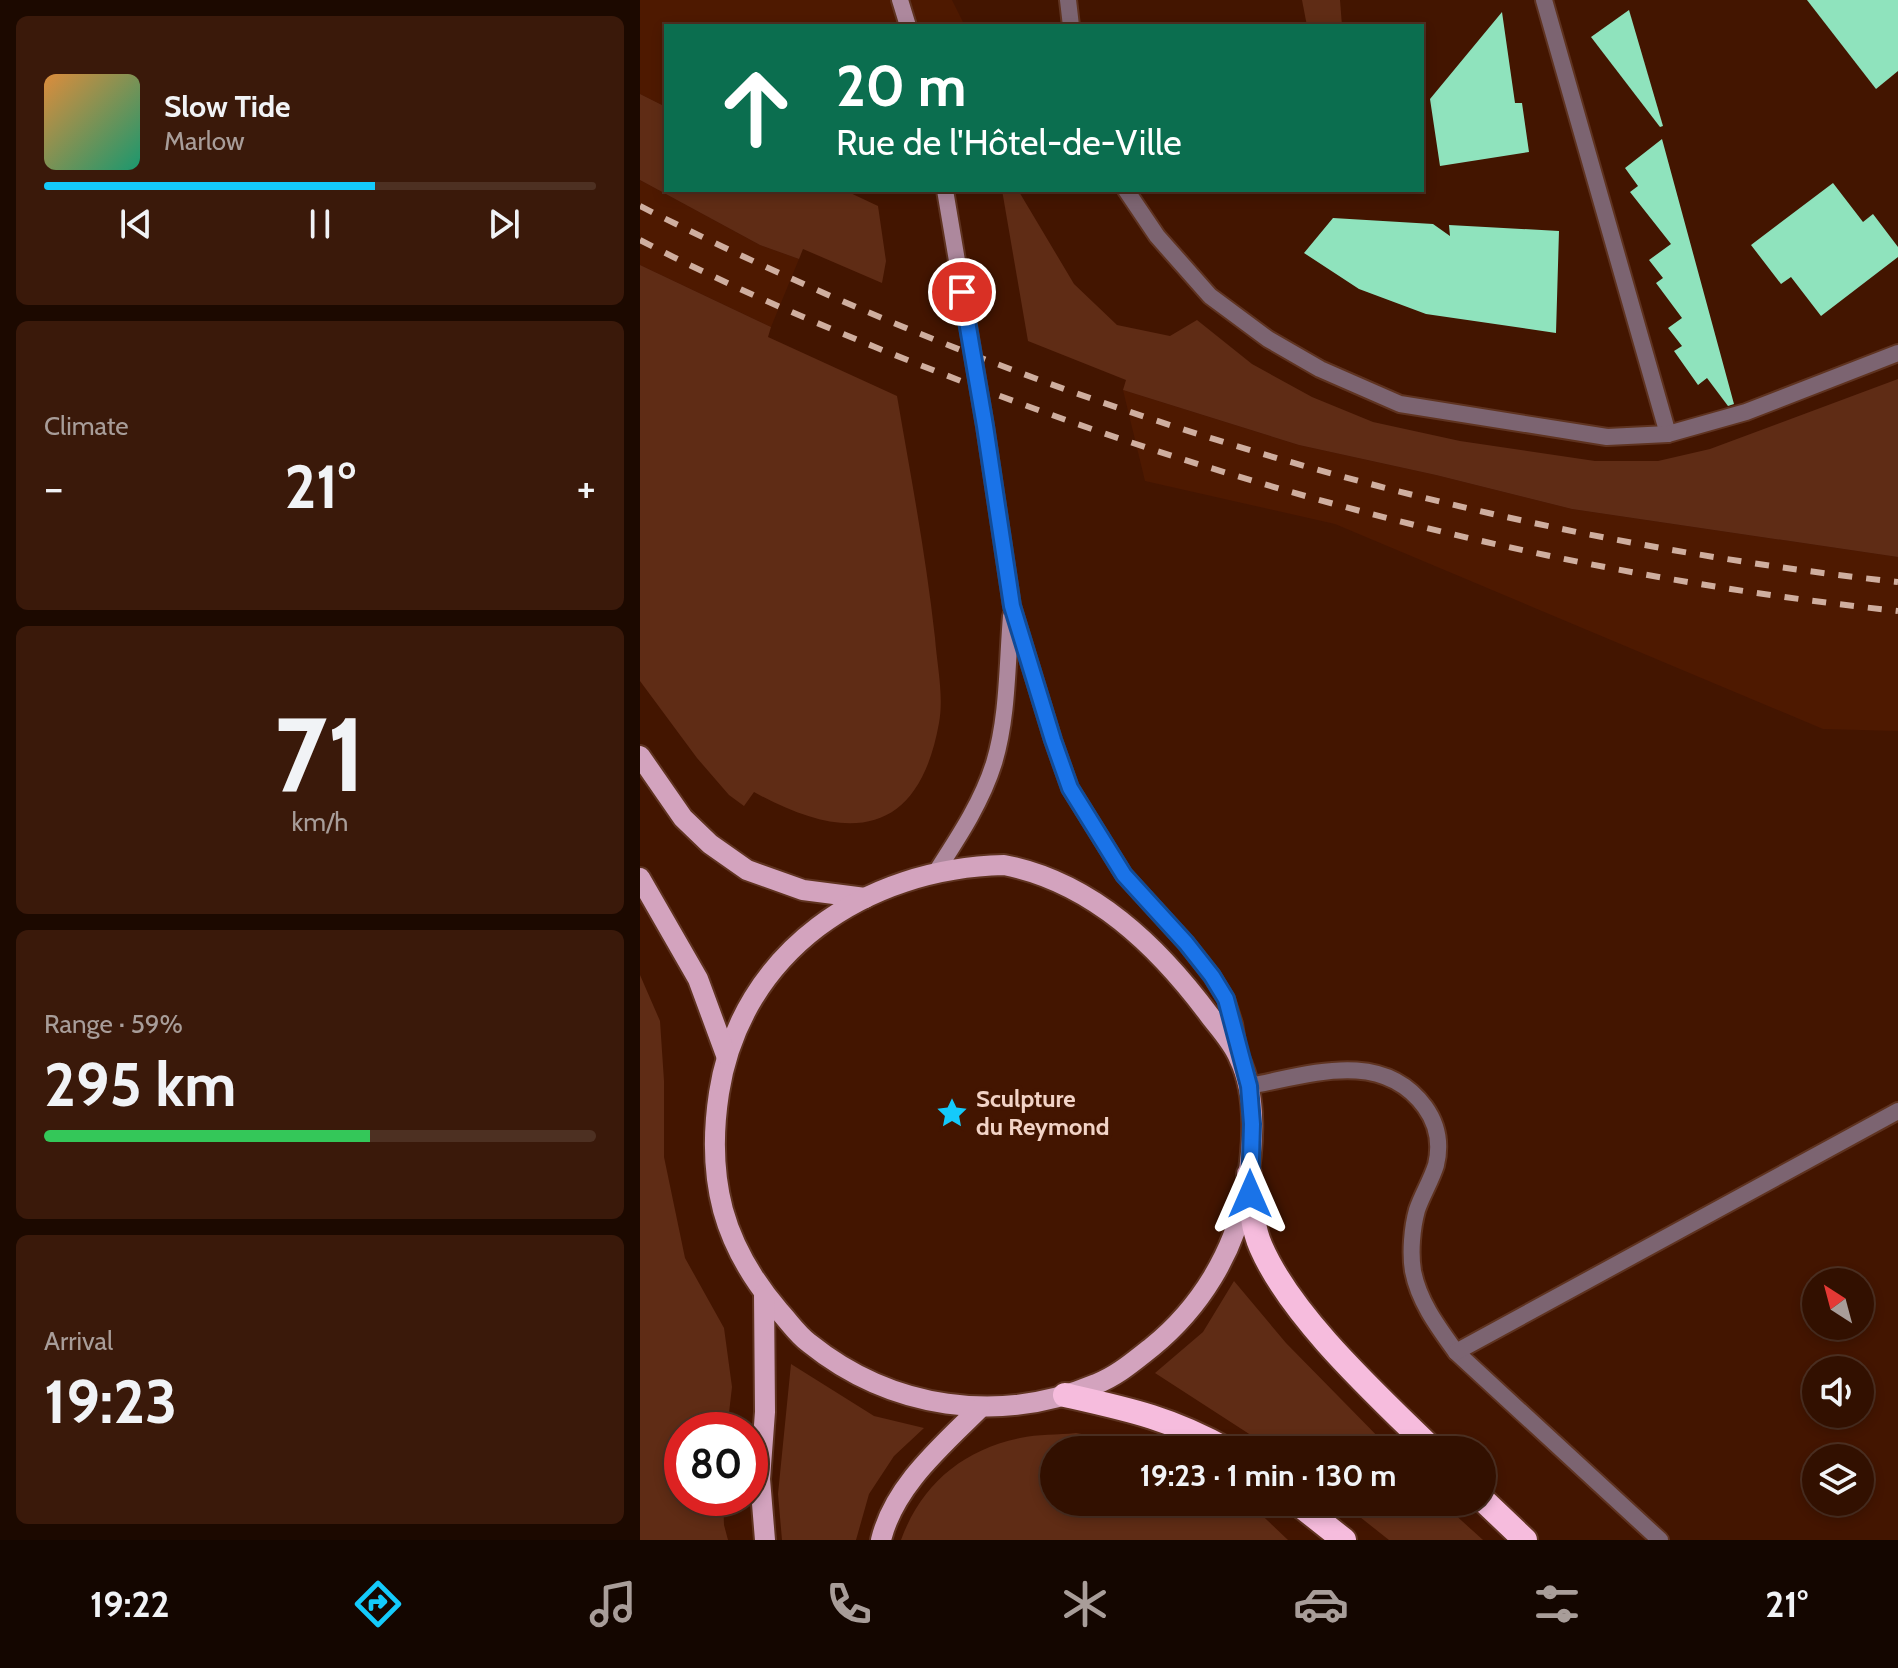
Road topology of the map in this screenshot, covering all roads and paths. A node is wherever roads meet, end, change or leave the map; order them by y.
1 (900, 0) edge
2 (1068, 0) edge
3 (1544, 0) edge
4 (907, 24) edge
5 (1071, 24) edge
6 (945, 192) edge
7 (1127, 192) edge
8 (1898, 353) edge
9 (1668, 434) junction
10 (1012, 606) junction
11 (640, 756) edge
12 (936, 872) junction
13 (640, 878) edge
14 (865, 898) junction
15 (726, 1055) junction
16 (1239, 1056) junction
17 (1249, 1086) junction
18 (1898, 1111) edge
19 (1249, 1174) junction
20 (764, 1294) junction
21 (1456, 1352) junction
22 (1065, 1395) junction
23 (980, 1408) junction
24 (1198, 1436) edge
25 (1419, 1436) edge
26 (1496, 1512) edge
27 (1314, 1516) edge
28 (765, 1540) edge
29 (881, 1540) edge
30 (1344, 1540) edge
31 (1525, 1540) edge
32 (1660, 1540) edge

1 - 4 main road
2 - 5 street
3 - 9 street
6 - 10 main road
7 - 9 street
8 - 9 street
10 - 12 main road
10 - 16 main road
11 - 14 main road
12 - 14 main road
12 - 16 main road
13 - 15 main road
14 - 15 main road
15 - 20 main road
16 - 17 main road
17 - 19 main road
17 - 21 street
18 - 21 street
19 - 22 main road
19 - 25 highway
20 - 23 main road
20 - 28 main road
21 - 32 street
22 - 23 main road
22 - 24 highway
23 - 29 main road
26 - 31 highway
27 - 30 highway

